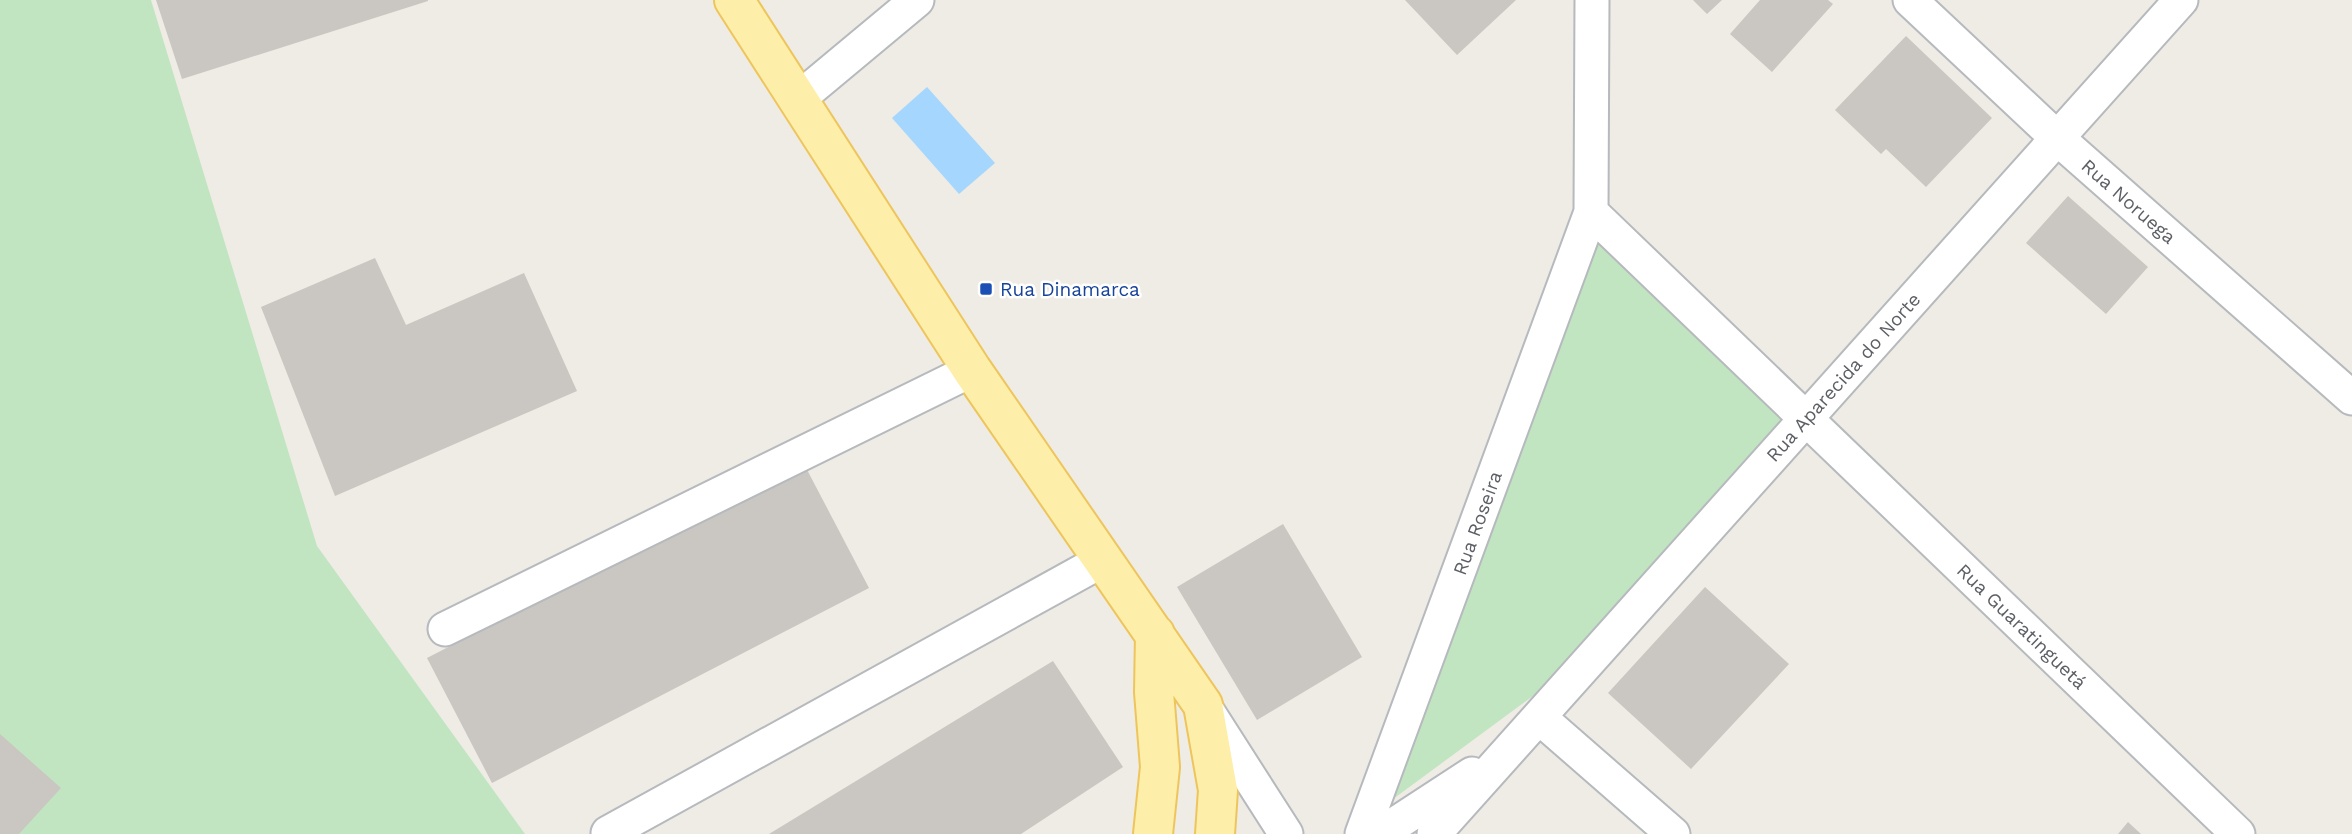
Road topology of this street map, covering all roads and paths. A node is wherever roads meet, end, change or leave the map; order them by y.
1 (734, 0) edge
2 (917, 0) edge
3 (1592, 0) edge
4 (1910, 0) edge
5 (2181, 0) edge
6 (797, 100) junction
7 (2056, 137) junction
8 (1591, 212) junction
9 (972, 370) junction
10 (2352, 398) edge
11 (1806, 418) junction
12 (1103, 560) junction
13 (445, 629) dead end
14 (1155, 634) junction
15 (1203, 705) junction
16 (1540, 718) junction
17 (1505, 753) junction
18 (608, 833) edge
19 (1153, 834) edge
20 (1215, 834) edge
21 (1286, 834) edge
22 (1362, 834) edge
23 (1381, 834) edge
24 (1434, 834) edge
25 (1674, 834) edge
26 (2238, 834) edge

1 - 6 main road
2 - 6 street
3 - 8 street, Rua Roseira
4 - 7 street, Rua Noruega
5 - 7 street, Rua Aparecida do Norte
6 - 9 main road
7 - 10 street, Rua Noruega
7 - 11 street, Rua Aparecida do Norte
8 - 11 street
8 - 22 street, Rua Roseira
9 - 12 main road
9 - 13 street
11 - 16 street, Rua Aparecida do Norte
11 - 26 street, Rua Guaratinguetá
12 - 14 main road
12 - 18 street
14 - 15 main road
14 - 19 main road
15 - 20 main road
15 - 21 street
16 - 17 street, Rua Aparecida do Norte
16 - 25 street
17 - 23 street, Rua Aparecida do Norte
17 - 24 street, Rua Aparecida do Norte

